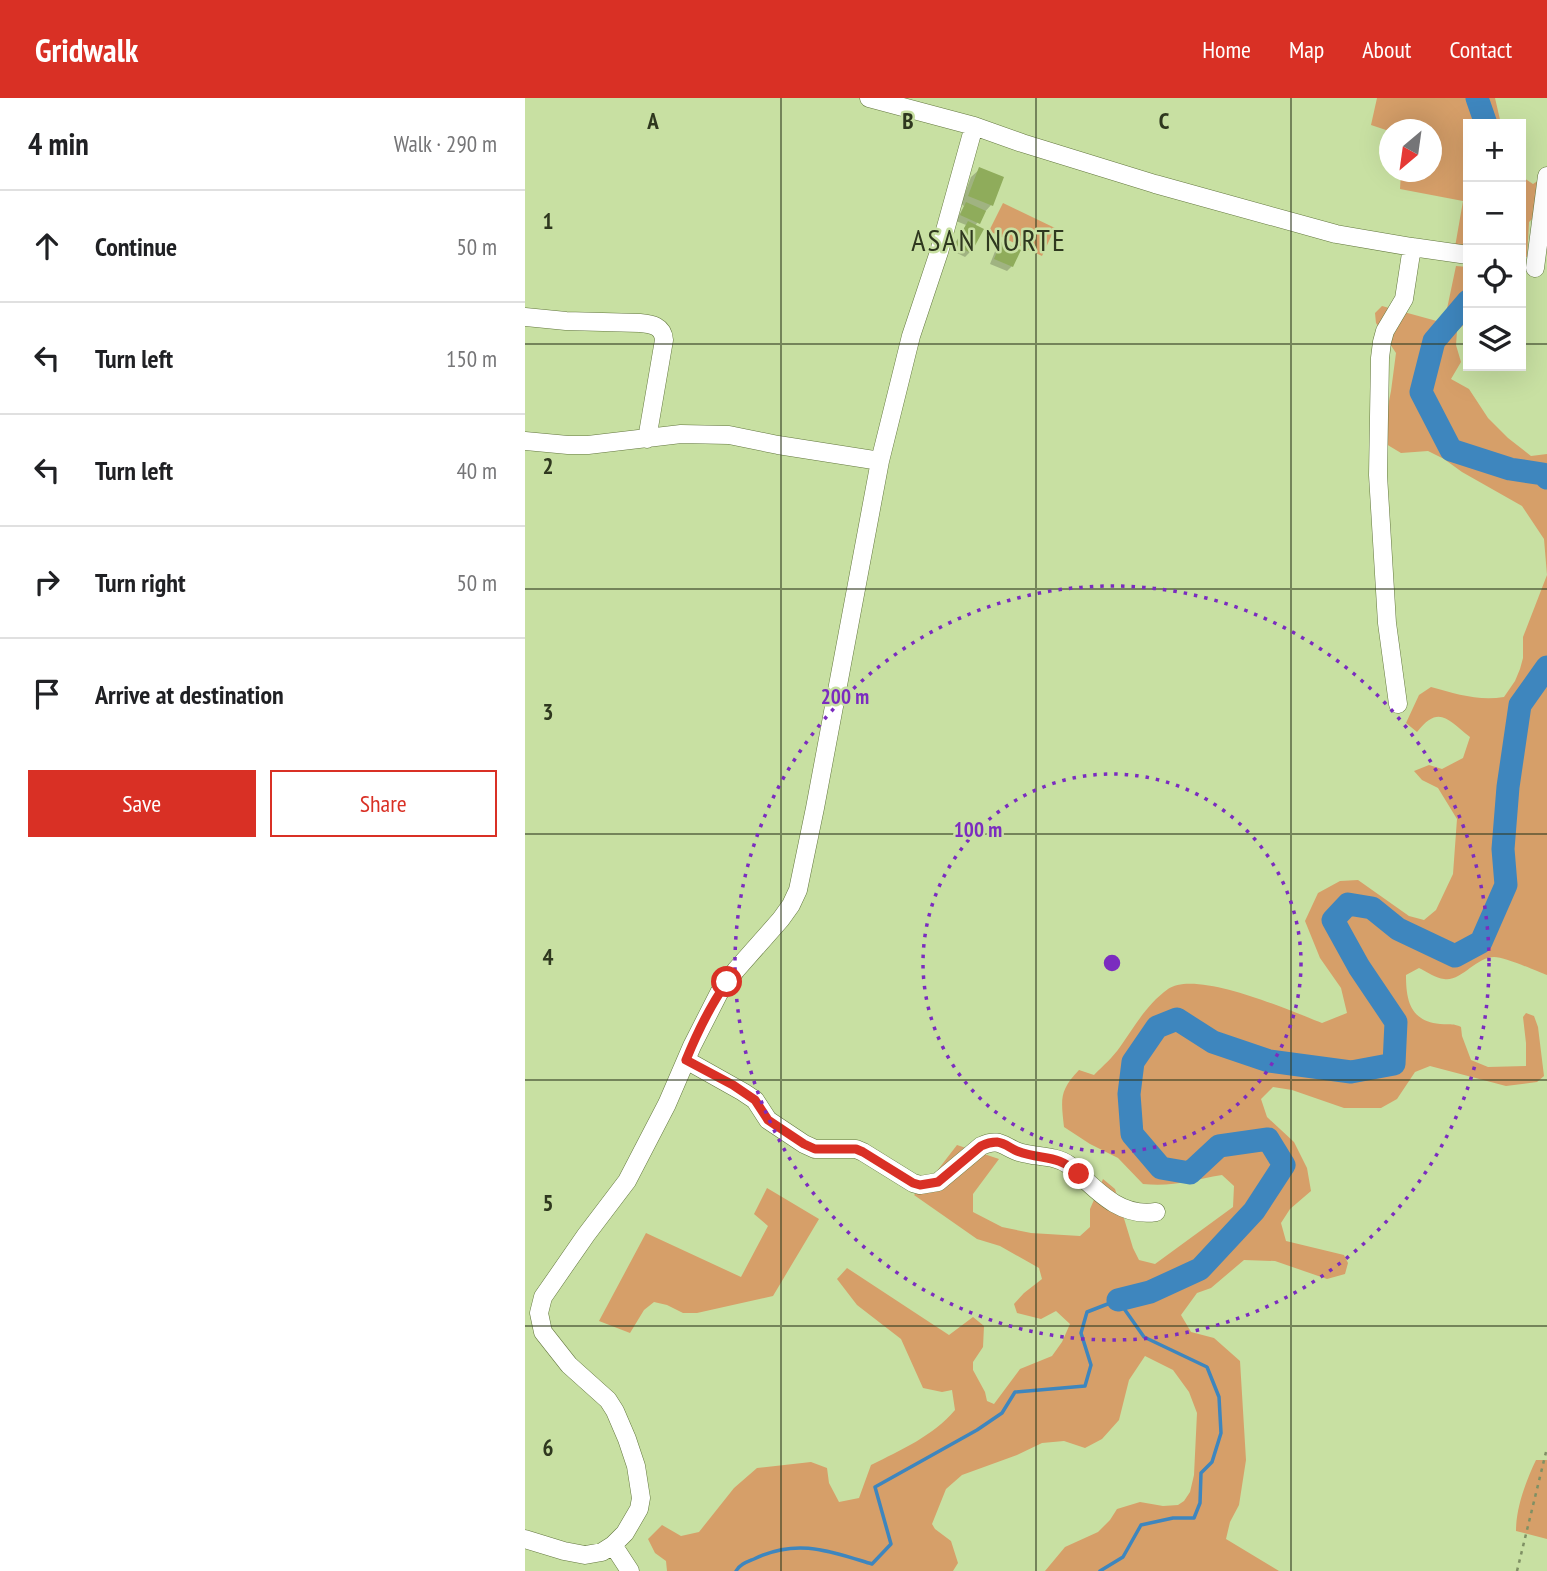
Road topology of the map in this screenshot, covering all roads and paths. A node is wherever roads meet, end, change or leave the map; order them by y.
1 (869, 98) edge
2 (974, 126) junction
3 (1547, 176) edge
4 (1412, 247) junction
5 (1463, 254) edge
6 (1534, 268) edge
7 (525, 317) edge
8 (647, 439) junction
9 (525, 440) edge
10 (880, 460) junction
11 (1398, 704) dead end
12 (686, 1060) junction
13 (1156, 1212) dead end
14 (1547, 1448) edge
15 (525, 1539) edge
16 (613, 1545) junction
17 (630, 1571) edge
18 (1517, 1571) edge

1 - 2 street
2 - 4 street
2 - 10 street
3 - 6 street
4 - 5 street
4 - 11 street
7 - 8 street
8 - 9 street
8 - 10 street
10 - 12 street
12 - 13 street
12 - 16 street
14 - 18 path
15 - 16 street
16 - 17 street

